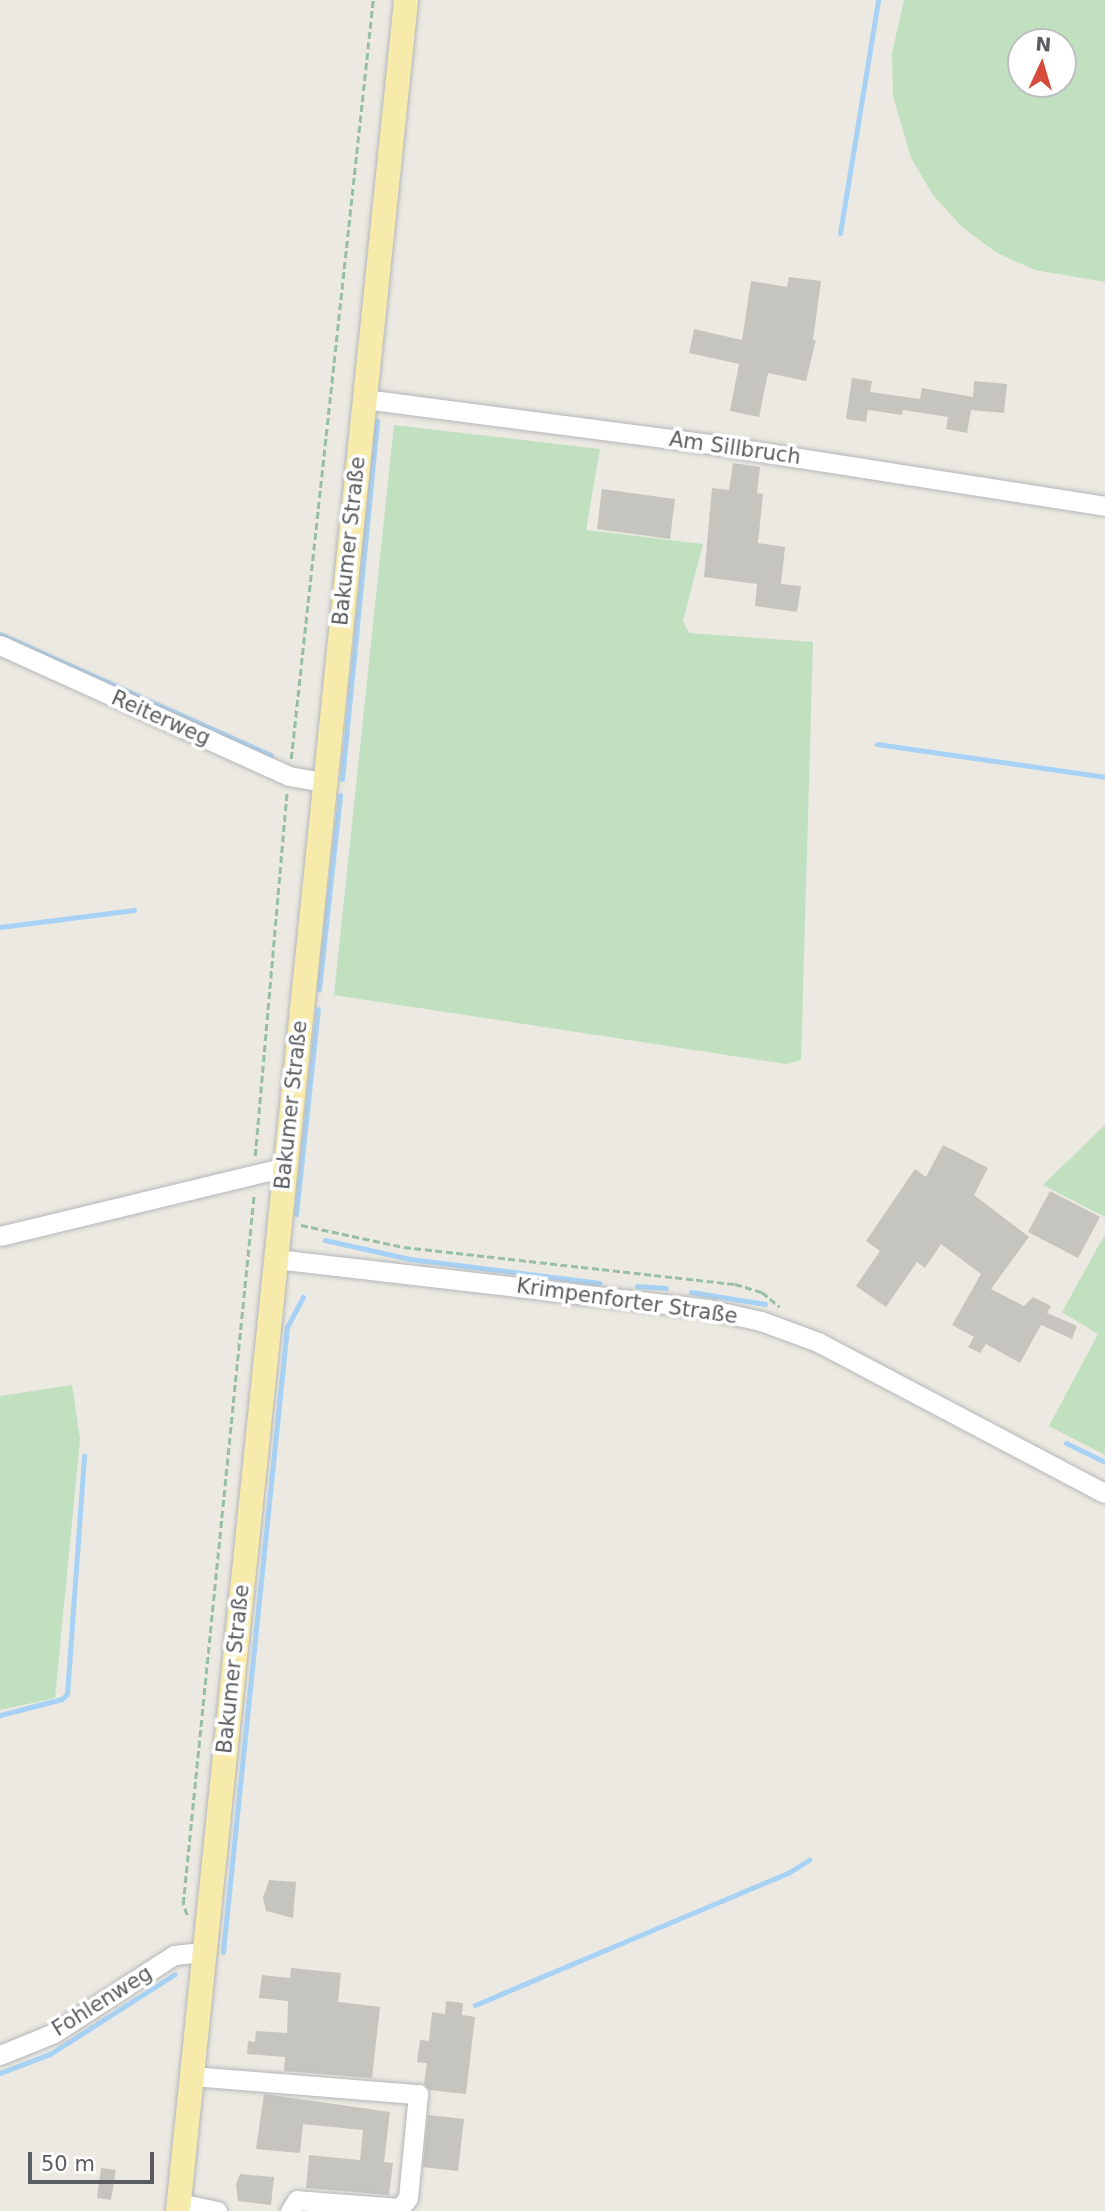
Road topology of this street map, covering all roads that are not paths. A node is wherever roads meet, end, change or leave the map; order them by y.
1 (406, 0) edge
2 (364, 399) junction
3 (1105, 506) edge
4 (0, 645) edge
5 (324, 782) junction
6 (285, 1167) junction
7 (0, 1236) edge
8 (276, 1259) junction
9 (1105, 1493) edge
10 (197, 1952) junction
11 (0, 2054) edge
12 (192, 2076) junction
13 (178, 2207) edge
14 (218, 2211) edge
15 (290, 2211) edge

1 - 2 main road, Bakumer Straße
2 - 3 street, Am Sillbruch
2 - 5 main road, Bakumer Straße
4 - 5 street, Reiterweg
5 - 6 main road, Bakumer Straße
6 - 7 street
6 - 8 main road, Bakumer Straße
8 - 9 street, Krimpenforter Straße
8 - 10 main road, Bakumer Straße
10 - 11 street, Fohlenweg
10 - 12 main road, Bakumer Straße
12 - 13 main road, Bakumer Straße
12 - 15 street
13 - 14 street

